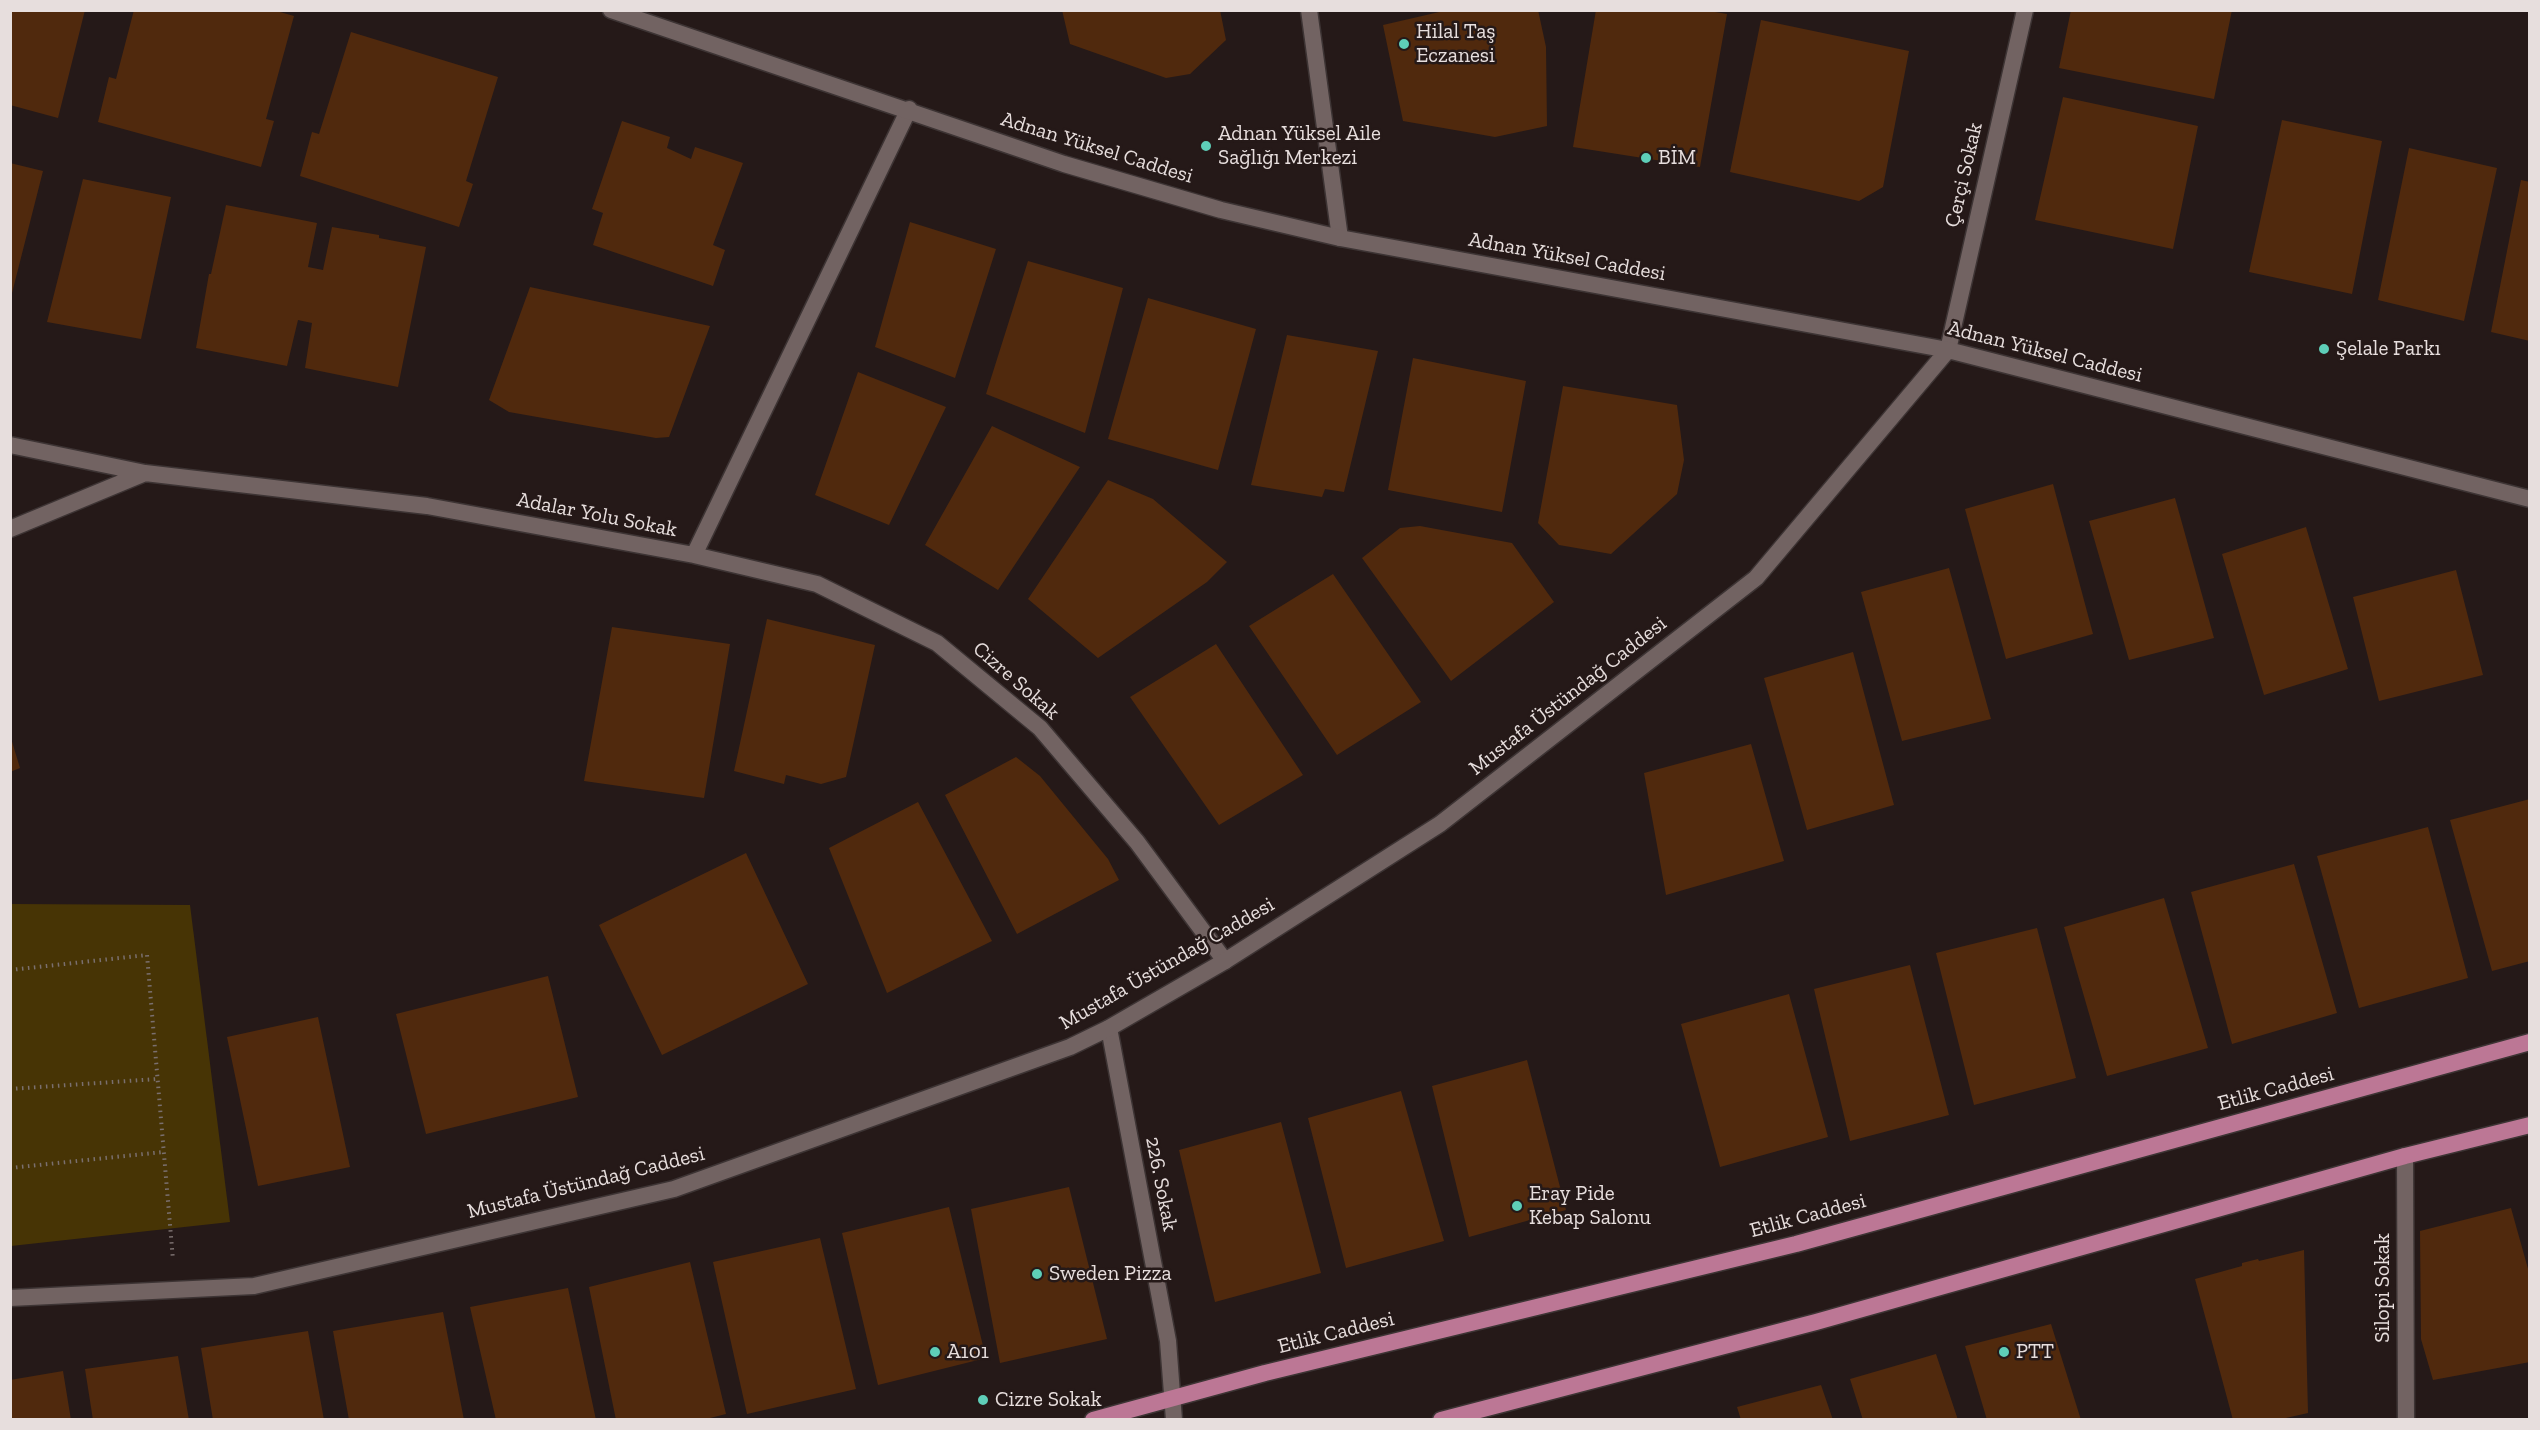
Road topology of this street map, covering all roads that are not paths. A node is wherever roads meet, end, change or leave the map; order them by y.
1 (611, 10) edge
2 (1309, 10) edge
3 (2025, 10) edge
4 (909, 110) junction
5 (1340, 238) junction
6 (1948, 350) junction
7 (10, 445) edge
8 (145, 473) junction
9 (2529, 499) edge
10 (10, 529) edge
11 (694, 555) junction
12 (1225, 961) junction
13 (1109, 1028) junction
14 (2529, 1042) edge
15 (2529, 1125) edge
16 (2405, 1156) junction
17 (10, 1298) edge
18 (1173, 1399) junction
19 (1094, 1419) edge
20 (1174, 1419) edge
21 (1442, 1419) edge
22 (2406, 1419) edge

1 - 4 street, Adnan Yüksel Caddesi
2 - 5 street
3 - 6 street, Çerçi Sokak
4 - 5 street, Adnan Yüksel Caddesi
4 - 11 street, Adalar Yolu Sokak
5 - 6 street, Adnan Yüksel Caddesi
6 - 9 street, Adnan Yüksel Caddesi
6 - 12 street, Mustafa Üstündağ Caddesi
7 - 8 street, Adalar Yolu Sokak
8 - 10 street, Adalar Yolu Sokak
8 - 11 street, Adalar Yolu Sokak
11 - 12 street, Cizre Sokak
12 - 13 street, Mustafa Üstündağ Caddesi
13 - 17 street, Mustafa Üstündağ Caddesi
13 - 18 street, 226. Sokak
14 - 18 main road, Etlik Caddesi
15 - 16 main road
16 - 21 main road
16 - 22 street, Silopi Sokak
18 - 19 main road, Etlik Caddesi
18 - 20 street, 226. Sokak

